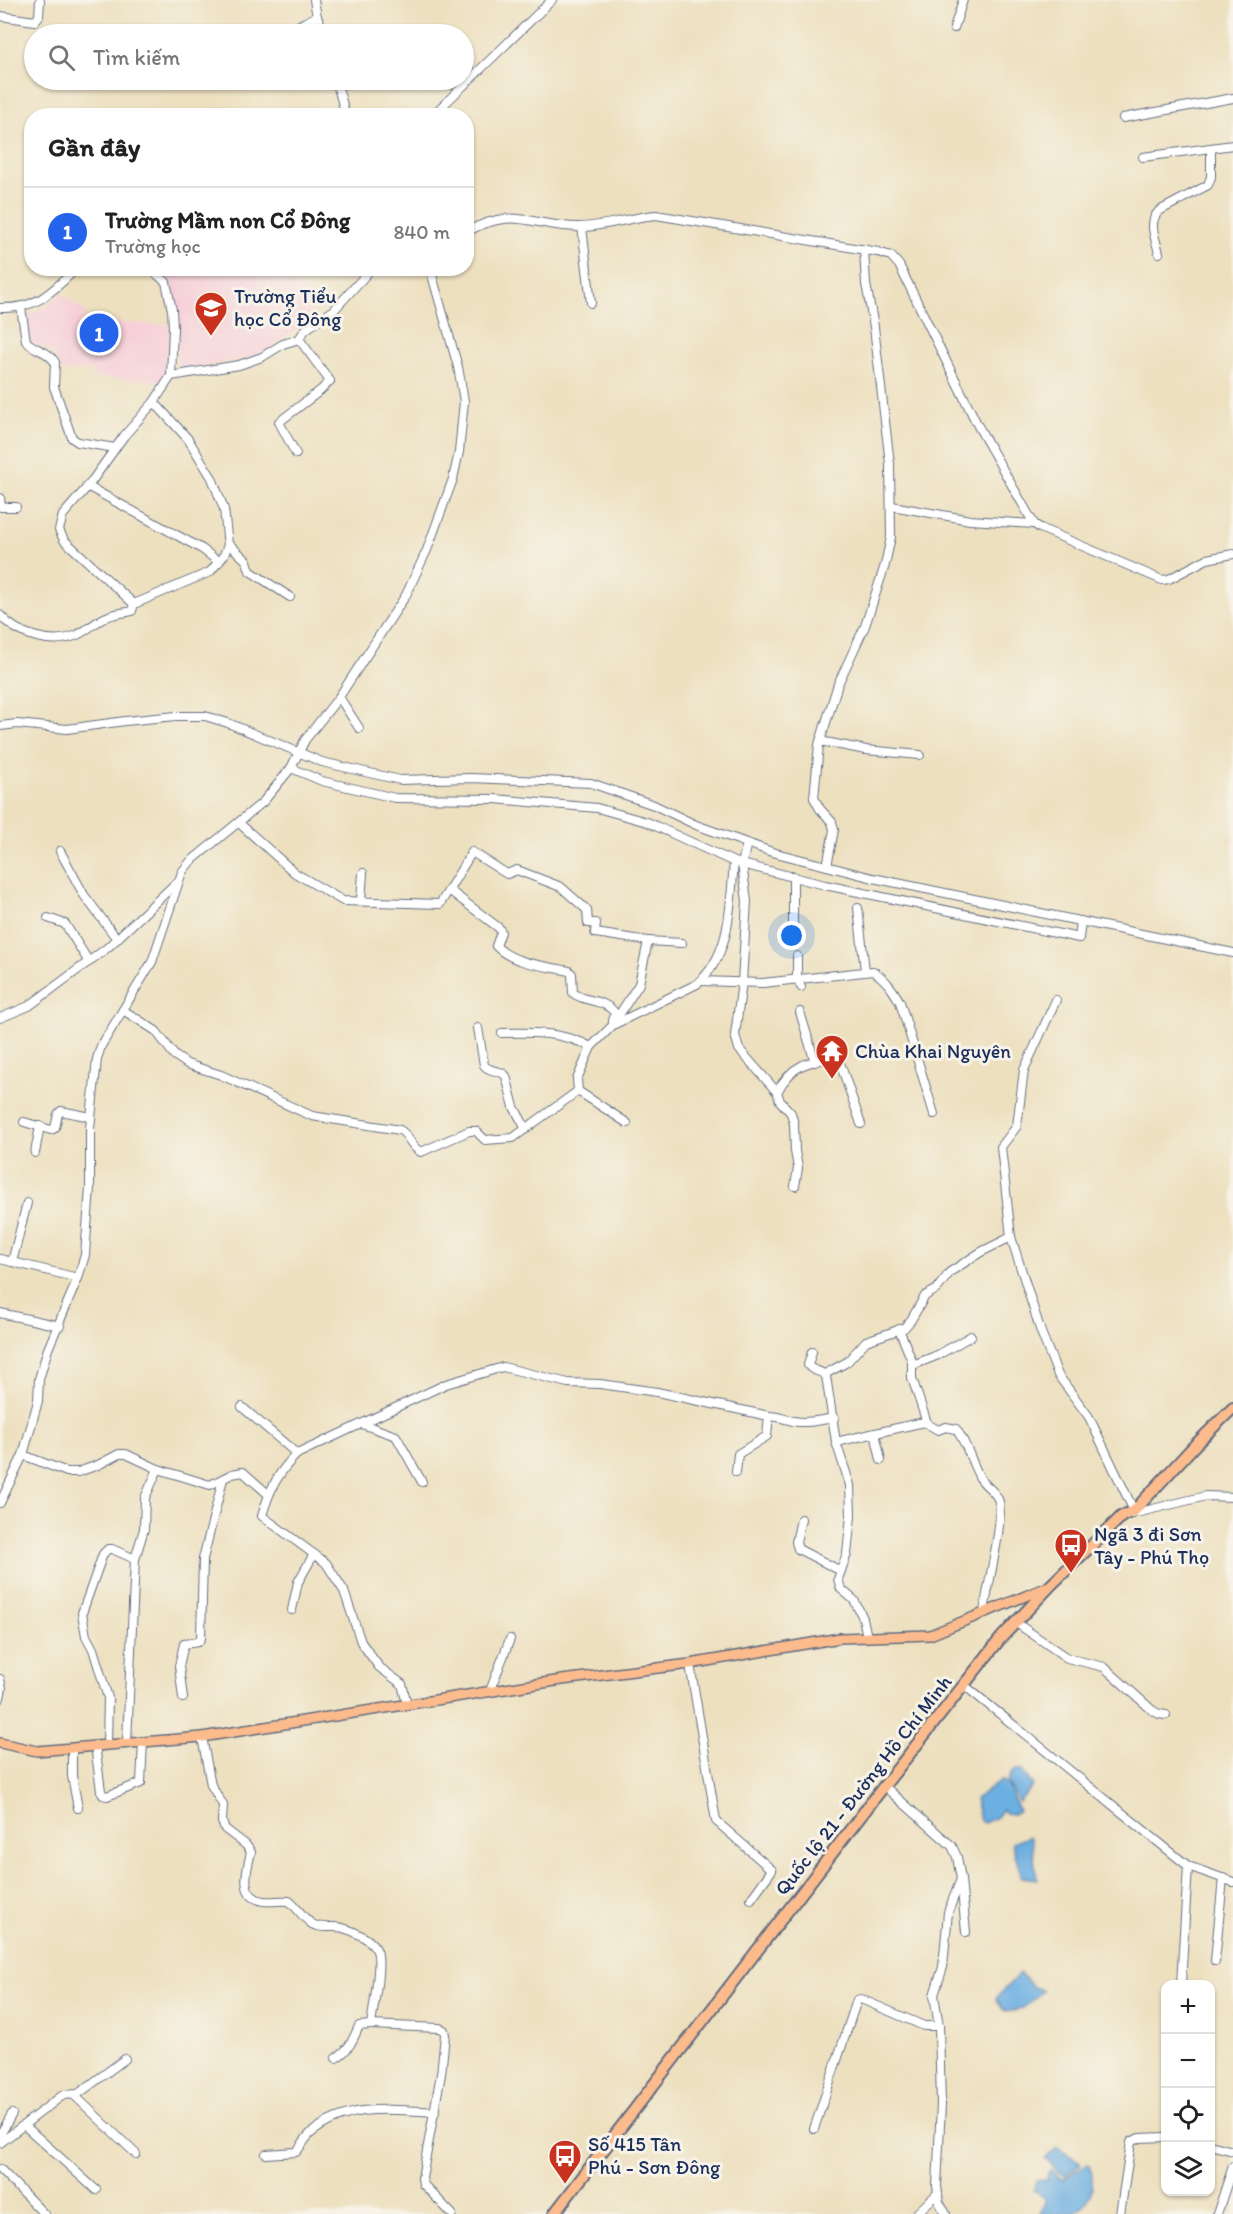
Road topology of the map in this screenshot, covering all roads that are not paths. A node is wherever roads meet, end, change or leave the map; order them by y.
1 (40, 0) edge
2 (314, 0) edge
3 (552, 0) edge
4 (963, 0) edge
5 (0, 16) edge
6 (317, 17) junction
7 (302, 24) edge
8 (321, 24) edge
9 (954, 28) dead end
10 (474, 75) edge
11 (339, 90) edge
12 (459, 90) edge
13 (1233, 98) edge
14 (344, 108) edge
15 (440, 108) edge
16 (1123, 118) dead end
17 (1233, 146) edge
18 (1211, 148) junction
19 (1143, 158) dead end
20 (474, 227) edge
21 (582, 227) junction
22 (864, 249) junction
23 (1159, 253) dead end
24 (68, 276) edge
25 (158, 276) edge
26 (365, 276) edge
27 (432, 276) edge
28 (591, 303) dead end
29 (21, 307) junction
30 (0, 308) edge
31 (299, 339) junction
32 (171, 376) junction
33 (154, 402) junction
34 (115, 448) junction
35 (296, 454) dead end
36 (87, 486) junction
37 (0, 498) edge
38 (892, 506) junction
39 (16, 507) dead end
40 (1034, 524) junction
41 (228, 545) junction
42 (1233, 554) edge
43 (219, 562) junction
44 (290, 597) dead end
45 (134, 604) junction
46 (0, 615) edge
47 (339, 697) junction
48 (0, 726) edge
49 (359, 728) dead end
50 (820, 741) junction
51 (920, 755) dead end
52 (295, 760) junction
53 (238, 823) junction
54 (747, 843) junction
55 (60, 851) dead end
56 (738, 863) junction
57 (827, 866) junction
58 (363, 873) dead end
59 (793, 876) junction
60 (178, 881) junction
61 (449, 890) junction
62 (362, 901) junction
63 (858, 908) dead end
64 (48, 918) dead end
65 (1081, 921) junction
66 (793, 933) dead end
67 (117, 939) junction
68 (648, 941) junction
69 (682, 942) dead end
70 (1233, 953) edge
71 (797, 956) dead end
72 (88, 962) junction
73 (865, 971) junction
74 (797, 978) junction
75 (701, 981) junction
76 (742, 982) junction
77 (801, 987) dead end
78 (1056, 1000) dead end
79 (123, 1010) junction
80 (800, 1012) dead end
81 (0, 1017) edge
82 (612, 1026) junction
83 (478, 1028) dead end
84 (502, 1033) dead end
85 (591, 1047) junction
86 (815, 1062) junction
87 (578, 1091) junction
88 (777, 1092) junction
89 (934, 1114) dead end
90 (91, 1117) junction
91 (24, 1122) dead end
92 (627, 1123) dead end
93 (861, 1124) dead end
94 (40, 1126) junction
95 (526, 1129) junction
96 (35, 1153) dead end
97 (795, 1186) dead end
98 (27, 1203) dead end
99 (1011, 1237) junction
100 (0, 1259) edge
101 (12, 1262) junction
102 (78, 1278) junction
103 (0, 1313) edge
104 (60, 1326) junction
105 (899, 1329) junction
106 (971, 1336) dead end
107 (812, 1352) dead end
108 (913, 1365) junction
109 (825, 1374) junction
110 (242, 1407) dead end
111 (1233, 1408) edge
112 (769, 1416) junction
113 (834, 1418) junction
114 (927, 1423) junction
115 (362, 1424) junction
116 (875, 1433) junction
117 (836, 1442) junction
118 (297, 1454) junction
119 (23, 1455) junction
120 (881, 1460) dead end
121 (158, 1469) junction
122 (736, 1472) dead end
123 (223, 1479) junction
124 (422, 1482) dead end
125 (268, 1494) junction
126 (1233, 1497) edge
127 (0, 1503) edge
128 (1134, 1511) junction
129 (1122, 1516) junction
130 (801, 1519) dead end
131 (314, 1554) junction
132 (135, 1559) junction
133 (841, 1571) junction
134 (1051, 1585) junction
135 (292, 1610) dead end
136 (984, 1613) junction
137 (1016, 1622) junction
138 (867, 1637) junction
139 (510, 1639) dead end
140 (690, 1664) junction
141 (0, 1679) edge
142 (964, 1685) junction
143 (490, 1691) junction
144 (0, 1698) edge
145 (183, 1698) dead end
146 (407, 1704) junction
147 (1166, 1715) dead end
148 (202, 1737) junction
149 (143, 1741) junction
150 (128, 1742) junction
151 (0, 1743) edge
152 (107, 1744) junction
153 (95, 1745) junction
154 (72, 1748) junction
155 (884, 1786) junction
156 (78, 1808) dead end
157 (1188, 1866) junction
158 (1223, 1878) junction
159 (961, 1879) junction
160 (1233, 1882) edge
161 (751, 1899) dead end
162 (966, 1932) dead end
163 (1215, 1961) dead end
164 (1181, 1980) edge
165 (371, 2025) junction
166 (939, 2026) junction
167 (336, 2058) dead end
168 (125, 2059) dead end
169 (74, 2095) junction
170 (435, 2112) junction
171 (12, 2114) dead end
172 (24, 2126) junction
173 (814, 2129) dead end
174 (0, 2135) edge
175 (1161, 2137) edge
176 (0, 2143) edge
177 (1215, 2146) edge
178 (1233, 2151) edge
179 (136, 2154) dead end
180 (266, 2154) dead end
181 (1233, 2166) edge
182 (0, 2169) edge
183 (96, 2190) dead end
184 (938, 2193) junction
185 (44, 2214) edge
186 (452, 2214) edge
187 (554, 2214) edge
188 (916, 2214) edge
189 (946, 2214) edge
190 (1120, 2214) edge
191 (1217, 2214) edge

1 - 5 street
2 - 6 street
3 - 10 street
4 - 9 street
6 - 7 street
6 - 8 street
11 - 14 street
12 - 15 street
13 - 16 street
17 - 18 street
18 - 19 street
18 - 23 street
20 - 21 street
21 - 22 street
21 - 28 street
22 - 38 street
22 - 40 street
24 - 29 street
25 - 32 street
26 - 31 street
27 - 47 street
29 - 30 street
29 - 34 street
31 - 32 street
31 - 35 street
32 - 33 street
33 - 34 street
33 - 41 street
34 - 36 street
36 - 43 street
36 - 45 street
37 - 39 street
38 - 40 street
38 - 50 street
40 - 42 street
41 - 43 street
41 - 44 street
43 - 45 street
45 - 46 street
47 - 49 street
47 - 52 street
48 - 52 street
50 - 51 street
50 - 57 street
52 - 53 street
52 - 54 street
52 - 56 street
53 - 60 street
53 - 62 street
54 - 56 street
54 - 57 street
55 - 67 street
56 - 59 street
56 - 75 street
56 - 76 street
57 - 65 street
58 - 62 street
59 - 65 street
59 - 66 street
60 - 67 street
60 - 79 street
61 - 62 street
61 - 68 street
61 - 82 street
63 - 73 street
64 - 72 street
65 - 70 street
67 - 72 street
68 - 69 street
68 - 82 street
71 - 74 street
72 - 81 street
73 - 74 street
73 - 89 street
74 - 76 street
74 - 77 street
75 - 76 street
75 - 82 street
76 - 88 street
78 - 99 street
79 - 90 street
79 - 95 street
80 - 86 street
82 - 85 street
83 - 95 street
84 - 85 street
85 - 87 street
86 - 88 street
86 - 93 street
87 - 92 street
87 - 95 street
88 - 97 street
90 - 94 street
90 - 102 street
91 - 94 street
94 - 96 street
98 - 101 street
99 - 105 street
99 - 128 street
100 - 101 street
101 - 102 street
102 - 104 street
103 - 104 street
104 - 119 street
105 - 108 street
105 - 109 street
106 - 108 street
107 - 109 street
108 - 114 street
109 - 113 street
110 - 118 street
111 - 128 highway, Quốc lộ 21 - Đường Hồ Chí Minh
112 - 113 street
112 - 115 street
112 - 122 street
113 - 117 street
114 - 116 street
114 - 136 street
115 - 118 street
115 - 124 street
116 - 117 street
116 - 120 street
117 - 133 street
118 - 125 street
119 - 121 street
119 - 127 street
121 - 123 street
121 - 132 street
123 - 125 street
123 - 145 street
125 - 131 street
126 - 129 street
128 - 129 highway, Quốc lộ 21 - Đường Hồ Chí Minh
129 - 134 highway, Quốc lộ 21 - Đường Hồ Chí Minh
130 - 133 street
131 - 135 street
131 - 146 street
132 - 150 street
132 - 152 street
133 - 138 street
134 - 136 main road
134 - 137 highway, Quốc lộ 21 - Đường Hồ Chí Minh
136 - 138 main road
137 - 142 highway, Quốc lộ 21 - Đường Hồ Chí Minh
137 - 147 street
138 - 140 main road
139 - 143 street
140 - 143 main road
140 - 161 street
141 - 144 street
142 - 155 highway, Quốc lộ 21 - Đường Hồ Chí Minh
142 - 157 street
143 - 146 main road
146 - 148 main road
148 - 149 main road
148 - 165 street
149 - 150 main road
149 - 153 street
150 - 152 main road
151 - 154 main road
152 - 153 main road
153 - 154 main road
154 - 156 street
155 - 159 street
155 - 187 highway, Quốc lộ 21 - Đường Hồ Chí Minh
157 - 158 street
157 - 164 street
158 - 160 street
158 - 163 street
159 - 162 street
159 - 166 street
165 - 167 street
165 - 170 street
166 - 173 street
166 - 184 street
168 - 169 street
169 - 172 street
169 - 179 street
170 - 180 street
170 - 186 street
171 - 174 street
172 - 176 street
172 - 183 street
175 - 190 street
177 - 178 street
181 - 191 street
182 - 185 street
184 - 188 street
184 - 189 street

